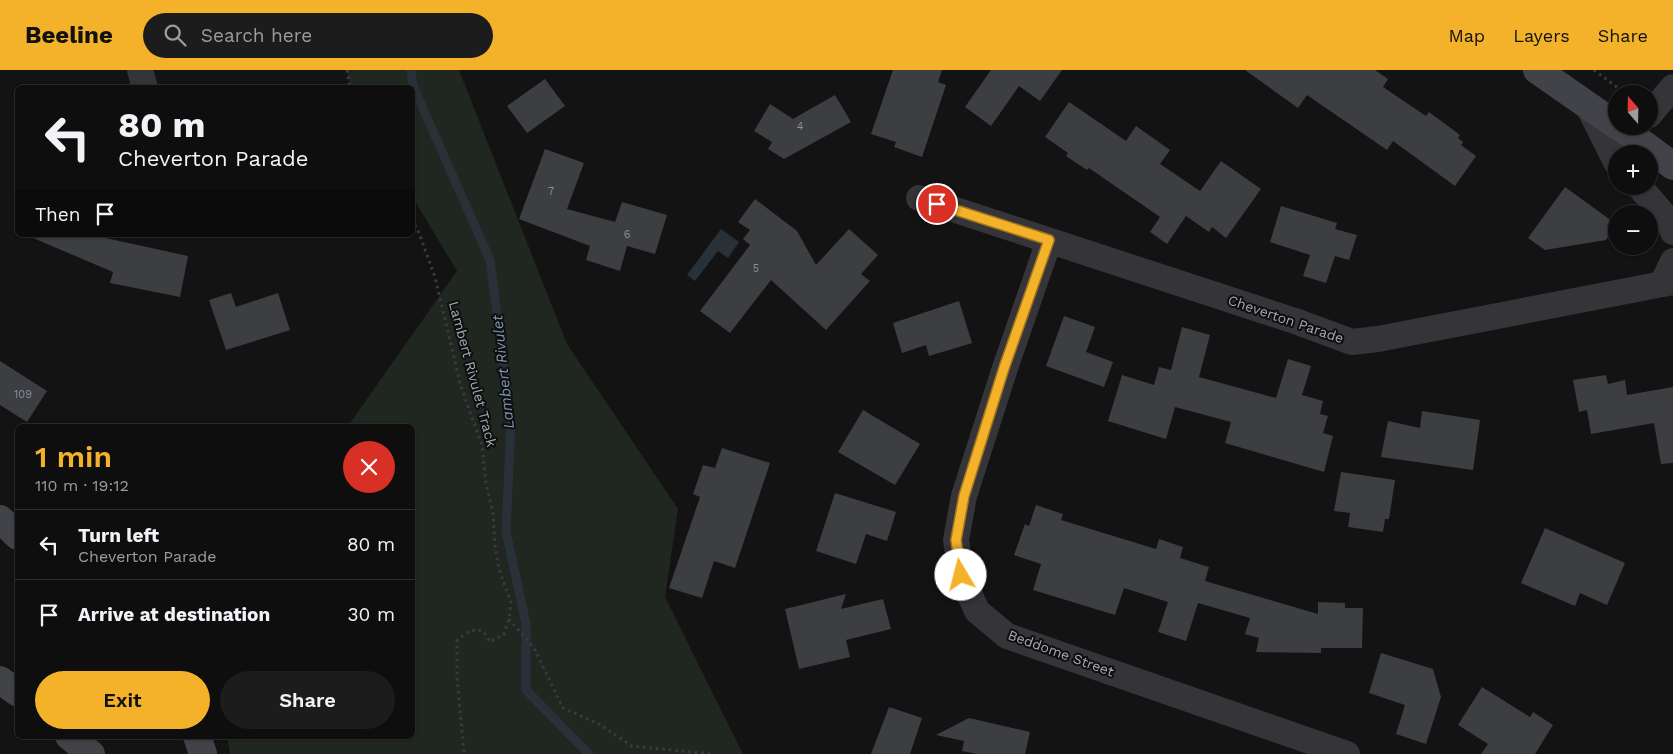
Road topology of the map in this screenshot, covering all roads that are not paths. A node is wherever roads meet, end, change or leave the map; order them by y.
1 (140, 70) edge
2 (1537, 70) edge
3 (144, 85) edge
4 (1673, 86) edge
5 (1658, 100) edge
6 (1588, 106) junction
7 (1608, 115) edge
8 (1640, 135) edge
9 (1608, 146) edge
10 (1673, 166) edge
11 (1647, 195) edge
12 (919, 198) dead end
13 (1673, 232) edge
14 (1049, 240) junction
15 (1673, 261) edge
16 (1668, 283) edge
17 (0, 519) edge
18 (15, 533) edge
19 (0, 680) edge
20 (15, 691) edge
21 (73, 739) edge
22 (198, 739) edge
23 (91, 754) edge
24 (203, 754) edge
25 (1347, 754) edge

1 - 3 street
2 - 6 street
4 - 5 street
6 - 7 street
6 - 9 street
8 - 10 street
11 - 13 street
12 - 14 street, Cheverton Parade
14 - 16 street, Cheverton Parade
14 - 25 street, Beddome Street
15 - 16 street, Cheverton Parade
17 - 18 street
19 - 20 street
21 - 23 street
22 - 24 street

